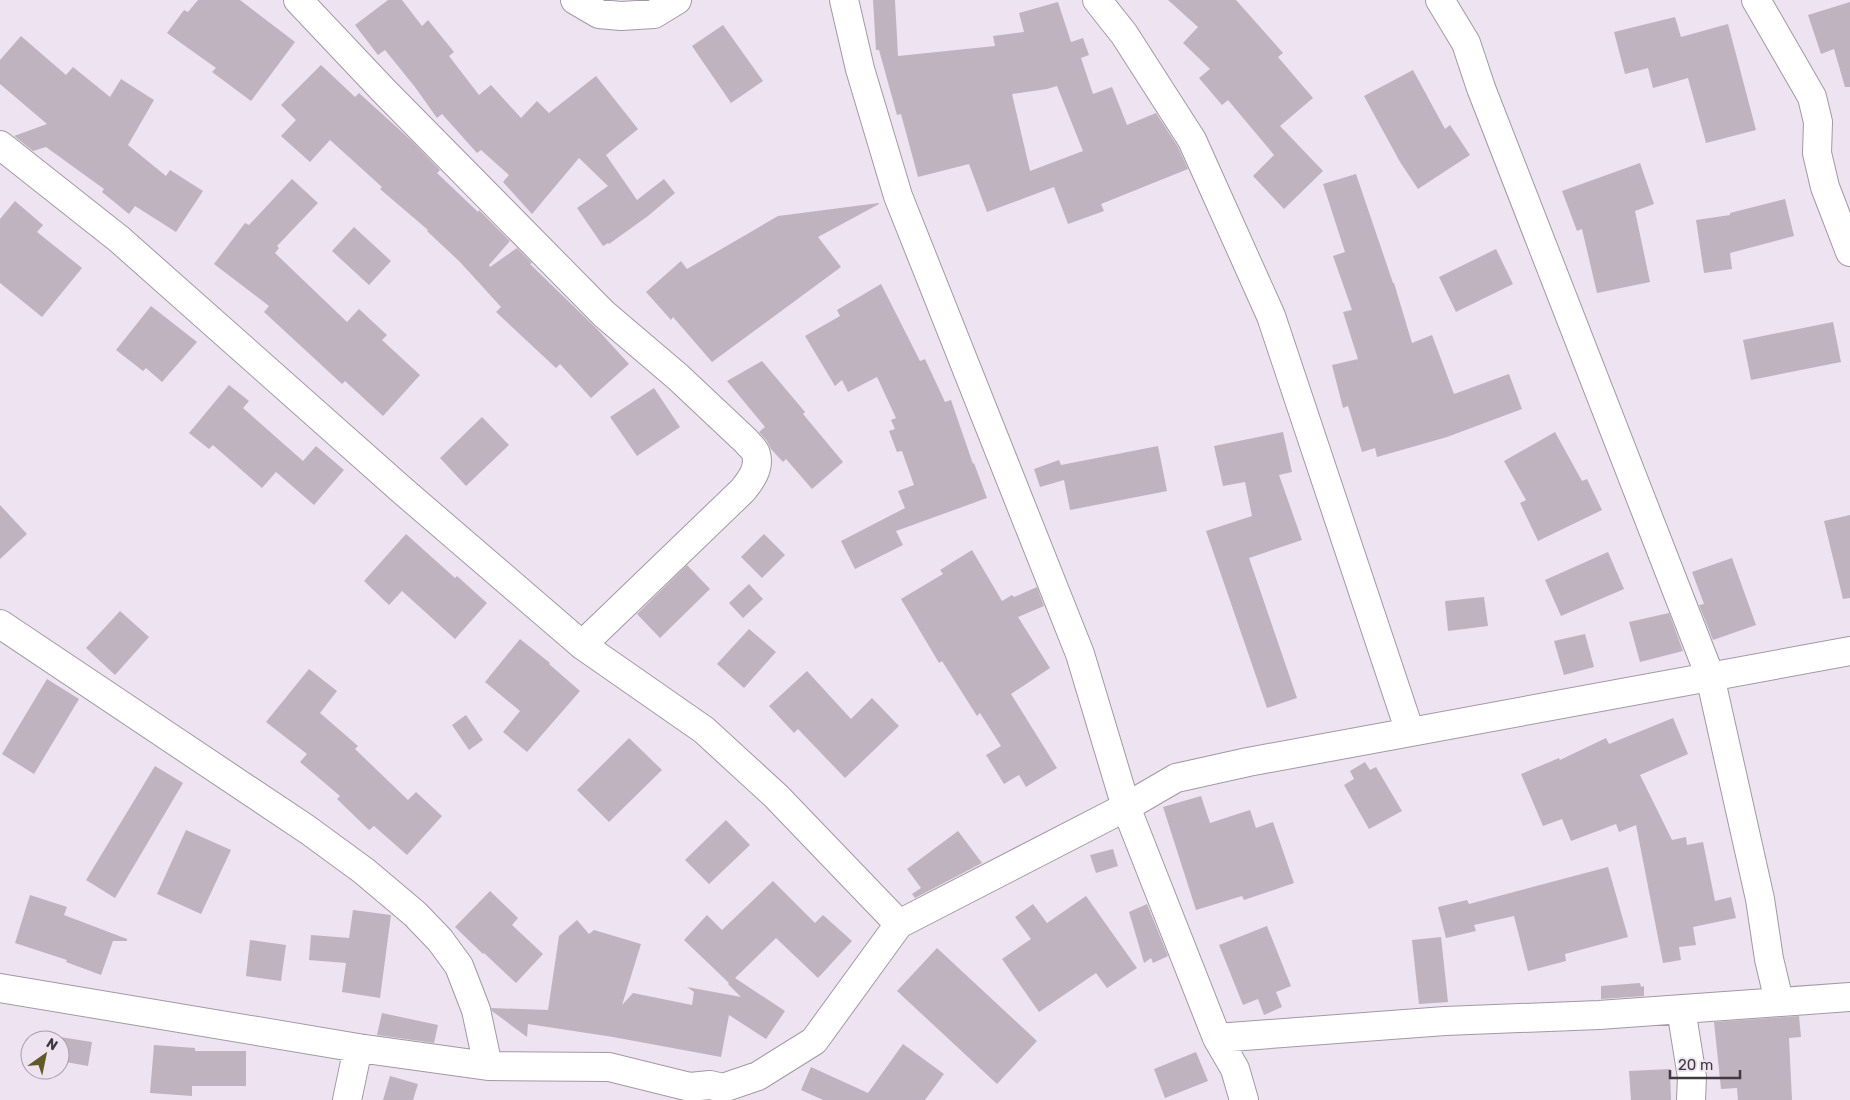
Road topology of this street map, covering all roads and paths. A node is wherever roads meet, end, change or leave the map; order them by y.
1 (298, 0) edge
2 (575, 0) edge
3 (677, 0) edge
4 (844, 0) edge
5 (1097, 0) edge
6 (1440, 0) edge
7 (1756, 0) edge
8 (0, 144) edge
9 (1850, 252) edge
10 (0, 624) edge
11 (582, 645) junction
12 (1850, 650) edge
13 (1710, 676) junction
14 (1410, 732) junction
15 (1126, 807) junction
16 (899, 924) junction
17 (0, 988) edge
18 (1850, 997) edge
19 (1779, 1001) junction
20 (1681, 1009) junction
21 (1217, 1038) junction
22 (358, 1048) junction
23 (488, 1066) junction
24 (347, 1100) edge
25 (1244, 1100) edge
26 (1691, 1100) edge

1 - 11 street
2 - 3 street
4 - 15 street
5 - 14 street
6 - 13 street
7 - 9 street
8 - 11 street
10 - 23 street
11 - 16 street
12 - 13 street
13 - 14 street
13 - 19 street
14 - 15 street
15 - 16 street
15 - 21 street
16 - 23 street
17 - 22 street
18 - 19 street
19 - 20 street
20 - 21 street
20 - 26 street
21 - 25 street
22 - 23 street
22 - 24 street

